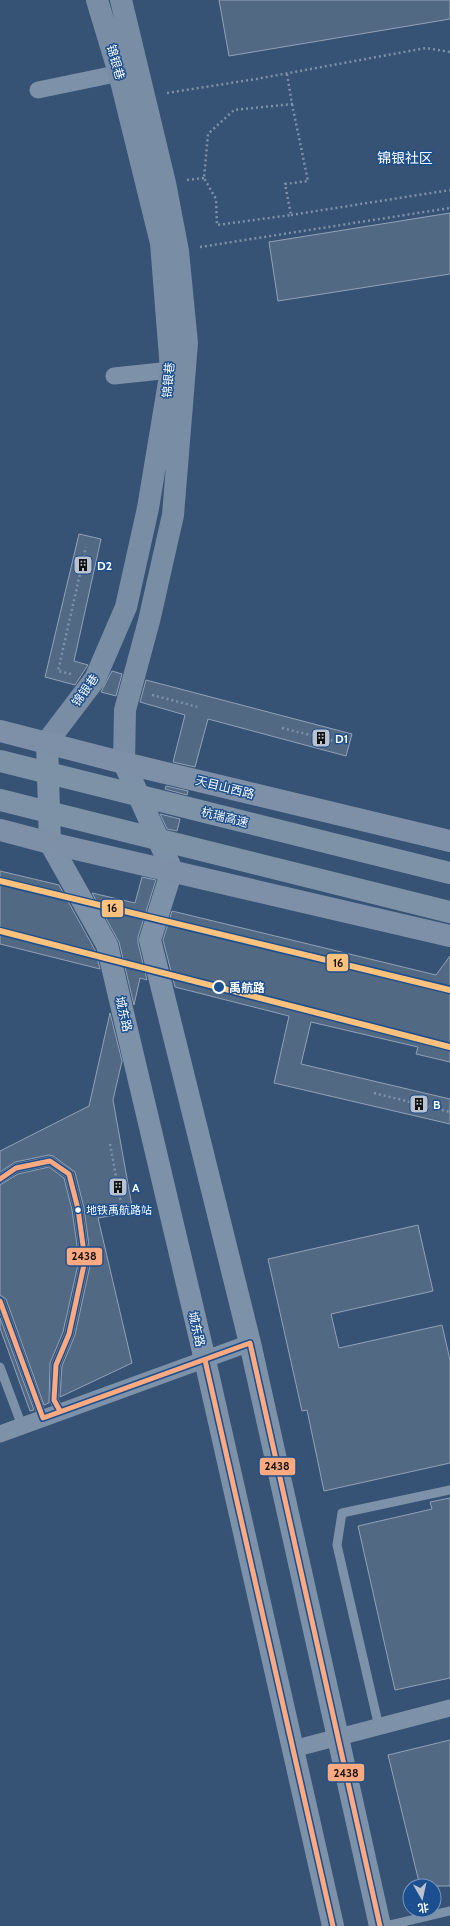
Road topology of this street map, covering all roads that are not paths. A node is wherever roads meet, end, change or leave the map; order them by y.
1 (97, 0) edge
2 (121, 0) edge
3 (128, 71) junction
4 (38, 90) dead end
5 (187, 344) junction
6 (171, 370) junction
7 (114, 376) dead end
8 (0, 731) edge
9 (47, 742) junction
10 (0, 761) edge
11 (124, 763) junction
12 (0, 800) edge
13 (0, 830) edge
14 (450, 841) edge
15 (50, 843) junction
16 (172, 870) junction
17 (450, 873) edge
18 (450, 912) edge
19 (450, 936) edge
20 (0, 1179) edge
21 (0, 1301) edge
22 (250, 1343) junction
23 (205, 1360) junction
24 (0, 1367) edge
25 (60, 1411) junction
26 (43, 1418) junction
27 (22, 1426) junction
28 (0, 1434) edge
29 (450, 1490) edge
30 (450, 1708) edge
31 (379, 1727) junction
32 (338, 1738) junction
33 (293, 1749) junction
34 (450, 1911) edge
35 (333, 1926) edge
36 (380, 1926) edge
37 (386, 1926) edge

1 - 3 main road, 锦银巷
2 - 3 main road, 锦银巷
3 - 4 street
3 - 5 main road, 锦银巷
3 - 6 main road, 锦银巷
5 - 6 street
5 - 11 main road, 锦银巷
6 - 7 street
6 - 9 main road, 锦银巷
8 - 9 highway, 天目山西路
9 - 11 highway, 天目山西路
9 - 15 street, 城东路
10 - 17 highway, 杭瑞高速, bridge
11 - 14 highway, 天目山西路
11 - 16 street
12 - 18 highway, bridge
13 - 15 highway
15 - 16 highway
15 - 23 street, 城东路
16 - 19 highway
16 - 22 street
20 - 25 lane
21 - 26 lane
22 - 23 street
22 - 32 street
23 - 25 street
23 - 33 street, 城东路
24 - 27 lane
25 - 26 street
26 - 27 street
27 - 28 street
29 - 31 lane
30 - 31 street
31 - 32 street
32 - 33 street
32 - 36 street
33 - 35 street, 城东路
34 - 37 lane

